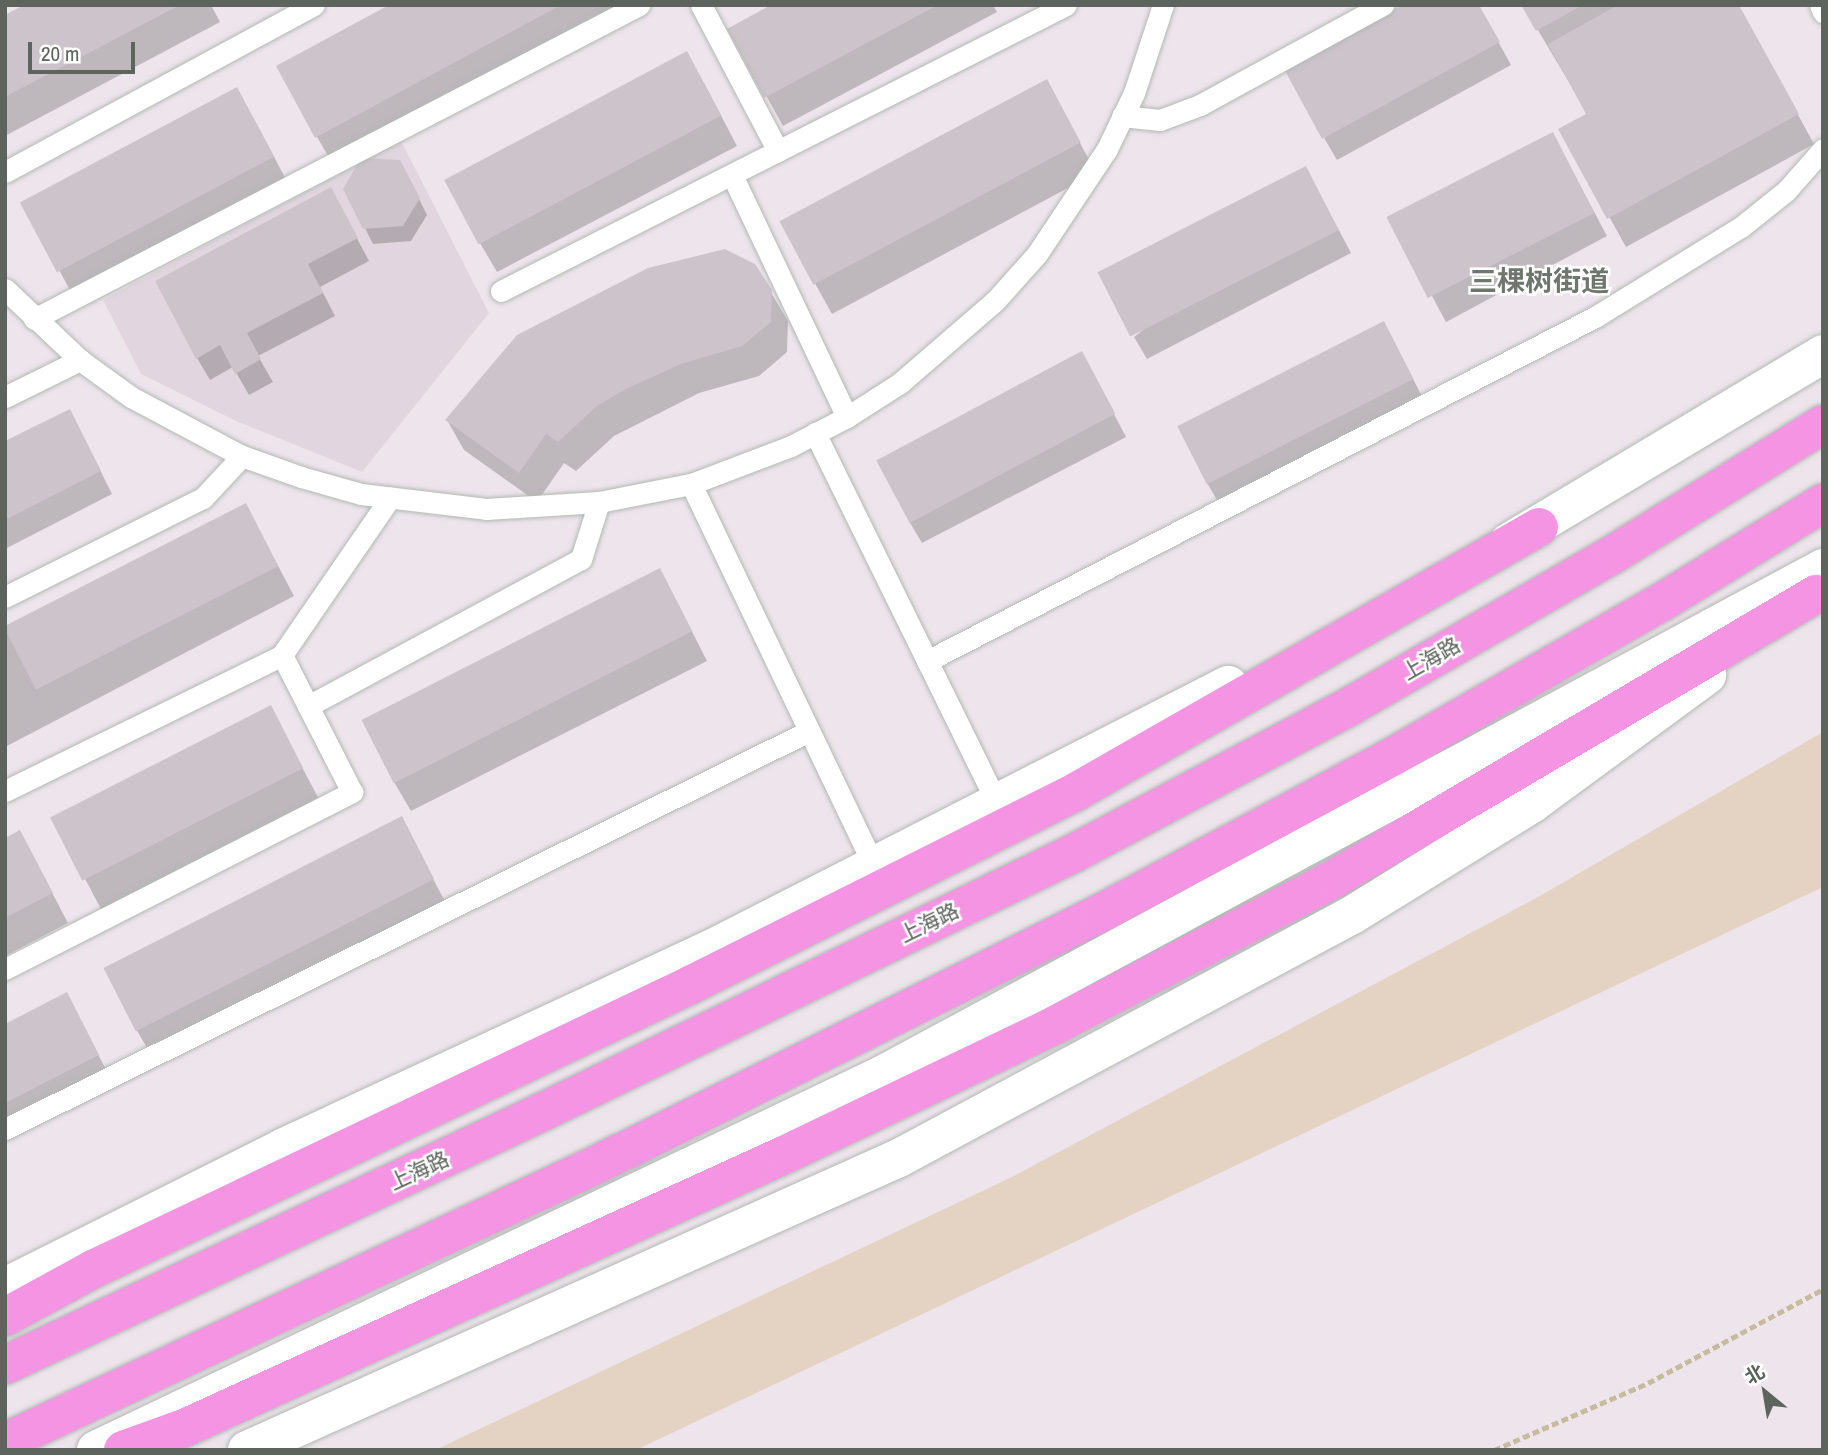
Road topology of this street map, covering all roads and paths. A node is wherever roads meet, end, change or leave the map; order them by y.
1 (314, 5) edge
2 (639, 5) edge
3 (701, 5) edge
4 (1066, 5) edge
5 (1163, 5) edge
6 (1383, 5) edge
7 (1821, 5) edge
8 (1823, 12) edge
9 (1122, 116) junction
10 (1823, 149) edge
11 (778, 151) junction
12 (5, 172) edge
13 (732, 175) junction
14 (5, 289) edge
15 (501, 291) dead end
16 (34, 319) junction
17 (1823, 354) edge
18 (80, 360) junction
19 (5, 397) edge
20 (847, 417) junction
21 (1823, 424) edge
22 (815, 433) junction
23 (242, 456) junction
24 (691, 484) junction
25 (390, 498) junction
26 (599, 502) junction
27 (1823, 503) edge
28 (1539, 527) junction
29 (1820, 584) edge
30 (5, 597) edge
31 (282, 655) junction
32 (928, 661) junction
33 (308, 706) junction
34 (809, 731) junction
35 (5, 792) edge
36 (997, 803) junction
37 (874, 866) junction
38 (5, 969) edge
39 (5, 1129) edge
40 (5, 1287) edge
41 (1823, 1289) edge
42 (5, 1317) edge
43 (5, 1364) edge
44 (5, 1442) edge
45 (96, 1450) edge
46 (123, 1450) edge
47 (247, 1450) edge
48 (1494, 1450) edge

1 - 12 lane
2 - 16 lane
3 - 11 lane
4 - 11 lane
5 - 9 lane
6 - 9 lane
7 - 8 lane
9 - 20 lane
10 - 32 lane
11 - 13 lane
13 - 15 lane
13 - 20 lane
14 - 16 lane
16 - 18 lane
17 - 28 main road
18 - 19 lane
18 - 23 lane
20 - 22 lane
21 - 43 highway, 上海路
22 - 24 lane
22 - 32 lane
23 - 25 lane
23 - 30 lane
24 - 26 lane
24 - 34 lane
25 - 26 lane
25 - 31 lane
26 - 33 lane
27 - 44 highway
28 - 36 main road
28 - 42 highway
29 - 45 main road
29 - 46 highway
29 - 47 main road
31 - 33 lane
31 - 35 lane
32 - 36 lane
33 - 38 lane
34 - 37 lane
34 - 39 lane
36 - 37 main road
37 - 40 main road
41 - 48 path

